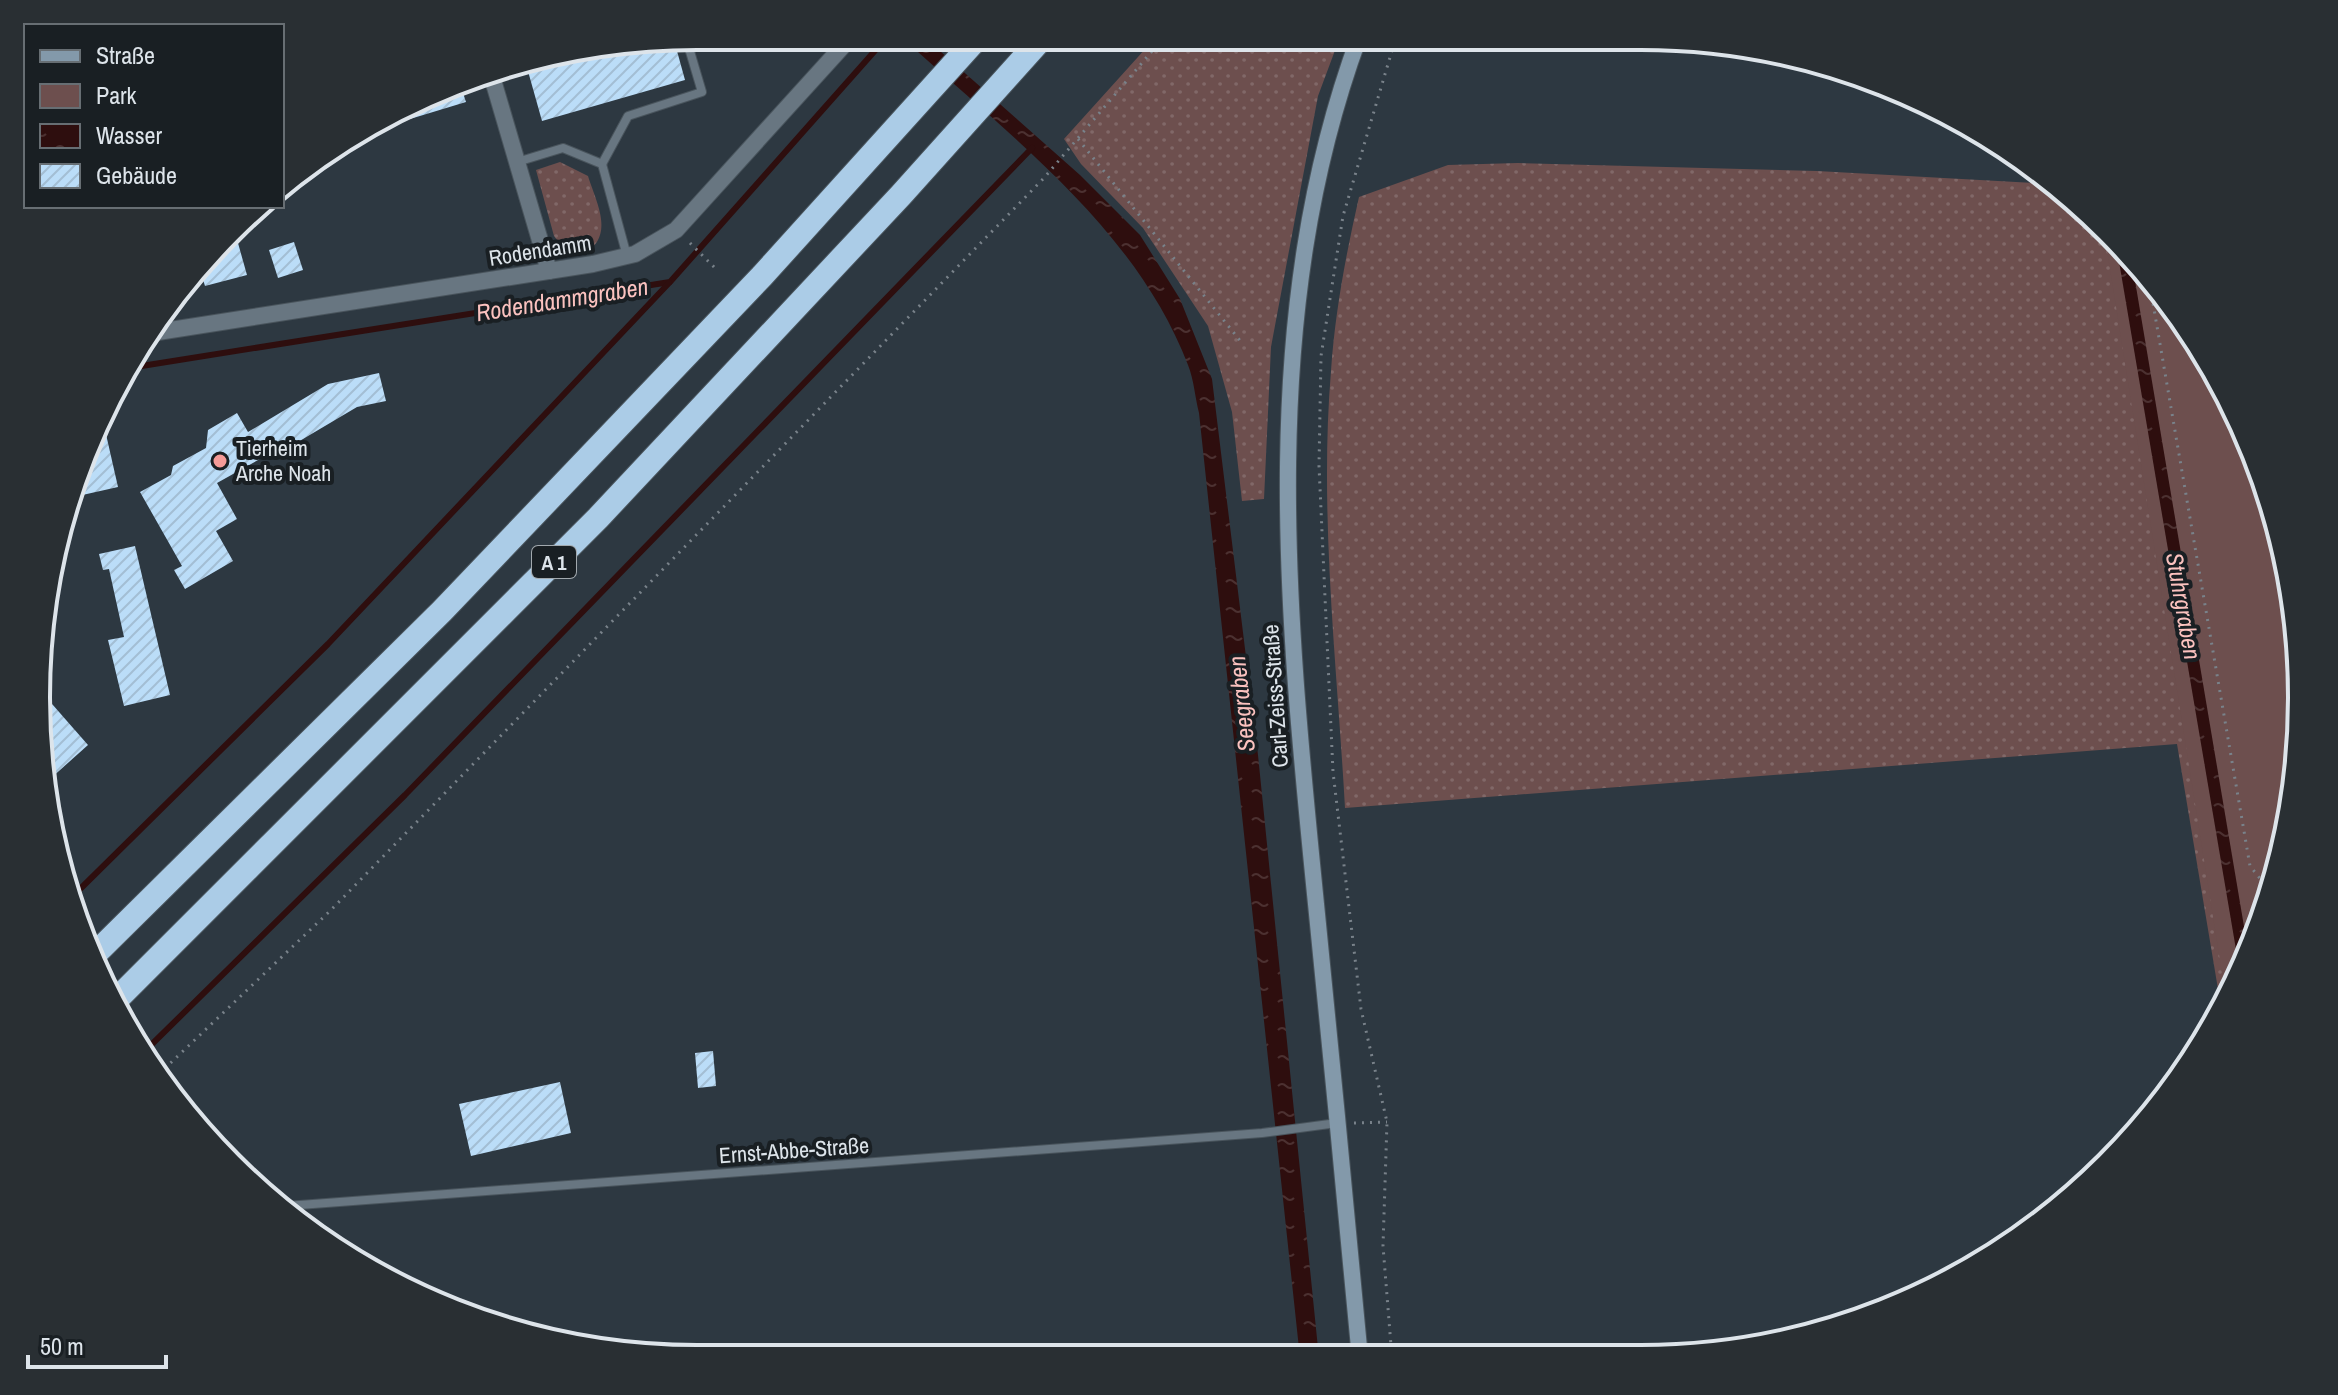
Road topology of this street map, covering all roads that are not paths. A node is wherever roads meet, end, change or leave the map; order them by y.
1 (690, 50) edge
2 (839, 50) edge
3 (967, 50) edge
4 (1031, 50) edge
5 (1355, 50) edge
6 (494, 83) edge
7 (517, 162) junction
8 (602, 164) junction
9 (627, 256) junction
10 (549, 271) junction
11 (164, 331) edge
12 (101, 948) edge
13 (122, 994) edge
14 (1337, 1123) junction
15 (296, 1205) edge
16 (1359, 1345) edge

1 - 8 lane
2 - 9 street, Rodendamm
3 - 12 highway, A 1
4 - 13 highway, A 1
5 - 14 main road, Carl-Zeiss-Straße
6 - 7 street
7 - 8 lane
7 - 10 street
8 - 9 lane
9 - 10 street, Rodendamm
10 - 11 street, Rodendamm
14 - 15 lane, Ernst-Abbe-Straße
14 - 16 main road, Carl-Zeiss-Straße

